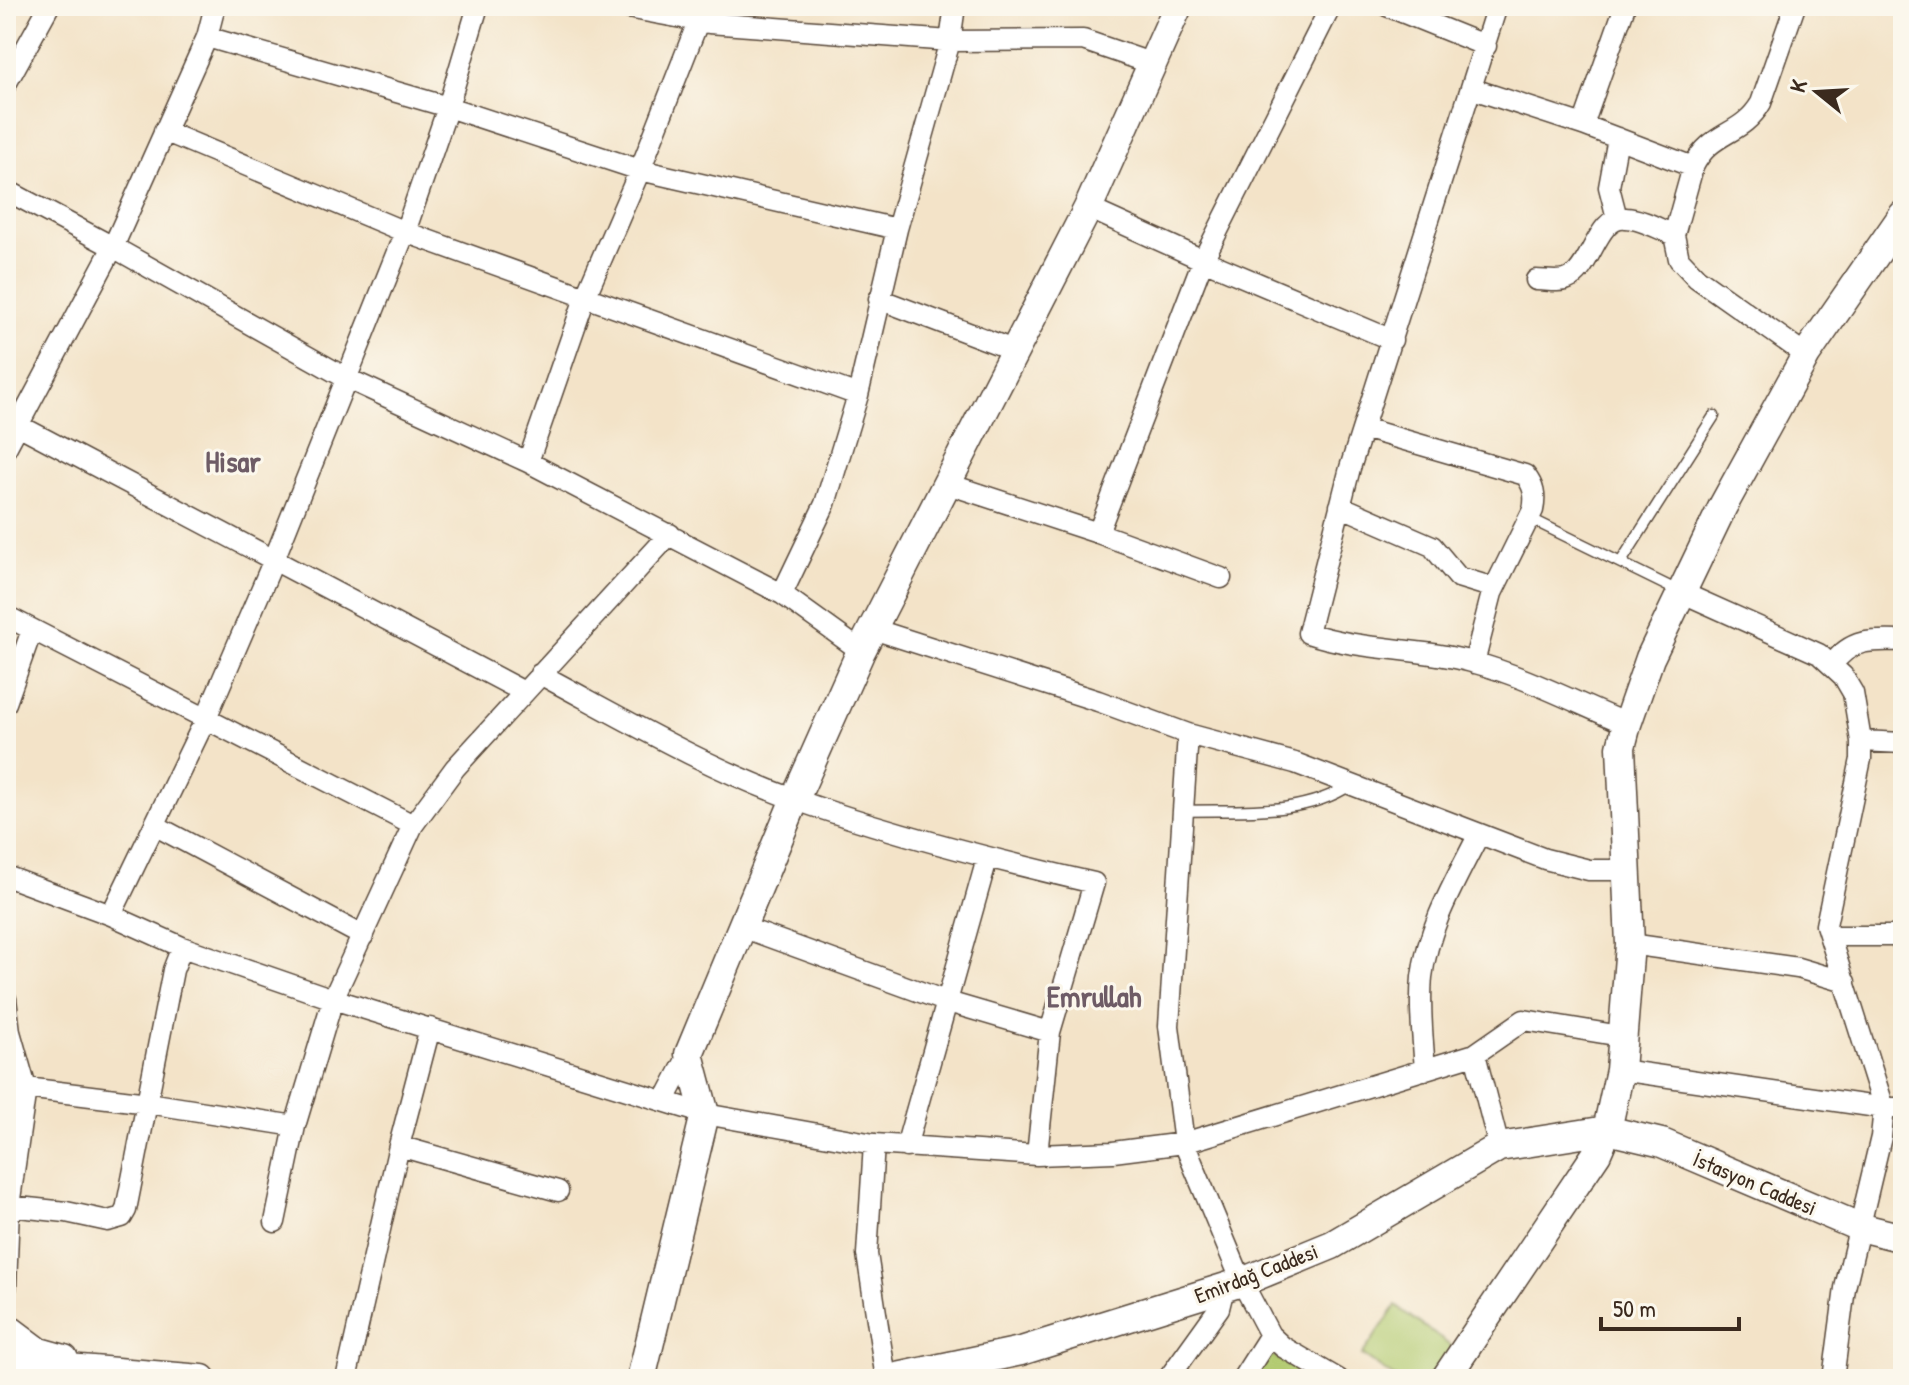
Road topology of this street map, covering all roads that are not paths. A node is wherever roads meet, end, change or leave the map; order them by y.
1 (49, 6) edge
2 (215, 6) edge
3 (478, 6) edge
4 (617, 6) edge
5 (955, 6) edge
6 (1178, 6) edge
7 (1331, 6) edge
8 (1387, 6) edge
9 (1497, 6) edge
10 (1625, 6) edge
11 (1795, 6) edge
12 (706, 17) edge
13 (207, 37) junction
14 (950, 41) junction
15 (1486, 46) junction
16 (1153, 64) junction
17 (6, 84) edge
18 (1473, 89) junction
19 (448, 107) junction
20 (1583, 125) junction
21 (164, 131) junction
22 (1618, 138) junction
23 (1693, 167) junction
24 (640, 170) junction
25 (6, 190) edge
26 (1088, 208) junction
27 (1903, 215) edge
28 (1617, 218) junction
29 (897, 229) junction
30 (405, 232) junction
31 (1674, 235) junction
32 (113, 247) junction
33 (1203, 260) junction
34 (1536, 280) dead end
35 (586, 295) junction
36 (879, 299) junction
37 (1392, 340) junction
38 (1016, 351) junction
39 (1806, 355) junction
40 (346, 378) junction
41 (858, 395) junction
42 (1714, 416) dead end
43 (18, 425) junction
44 (1363, 428) junction
45 (6, 448) edge
46 (528, 462) junction
47 (948, 484) junction
48 (1340, 506) junction
49 (1529, 518) junction
50 (1098, 533) junction
51 (670, 534) junction
52 (273, 562) junction
53 (1621, 562) junction
54 (1221, 578) dead end
55 (1494, 588) junction
56 (1683, 593) junction
57 (782, 594) junction
58 (6, 616) edge
59 (32, 630) junction
60 (867, 640) junction
61 (1903, 641) edge
62 (1474, 663) junction
63 (1833, 664) junction
64 (540, 674) junction
65 (524, 692) junction
66 (6, 703) edge
67 (206, 718) junction
68 (1627, 724) junction
69 (1188, 734) junction
70 (1861, 741) junction
71 (1903, 743) edge
72 (1350, 785) junction
73 (795, 799) junction
74 (1182, 811) junction
75 (413, 825) junction
76 (156, 826) junction
77 (1479, 834) junction
78 (987, 859) junction
79 (1626, 870) junction
80 (6, 876) edge
81 (111, 915) junction
82 (742, 927) junction
83 (363, 936) junction
84 (1830, 936) junction
85 (1903, 936) edge
86 (1630, 944) junction
87 (182, 947) junction
88 (1845, 982) junction
89 (6, 999) edge
90 (333, 999) junction
91 (948, 1002) junction
92 (430, 1028) junction
93 (1050, 1032) junction
94 (1621, 1036) junction
95 (689, 1054) junction
96 (1475, 1054) junction
97 (1425, 1070) junction
98 (1620, 1070) junction
99 (26, 1088) junction
100 (665, 1100) junction
101 (148, 1103) junction
102 (1893, 1108) edge
103 (705, 1114) junction
104 (295, 1126) junction
105 (1607, 1130) junction
106 (1184, 1143) junction
107 (874, 1144) junction
108 (399, 1146) junction
109 (906, 1147) junction
110 (1499, 1147) junction
111 (1037, 1155) junction
112 (558, 1191) dead end
113 (9, 1206) junction
114 (275, 1222) dead end
115 (1859, 1227) junction
116 (1903, 1238) edge
117 (1233, 1285) junction
118 (6, 1288) edge
119 (8, 1328) edge
120 (1270, 1335) junction
121 (6, 1363) edge
122 (6, 1371) edge
123 (107, 1371) junction
124 (9, 1379) edge
125 (202, 1379) edge
126 (346, 1379) edge
127 (641, 1379) edge
128 (887, 1379) edge
129 (1168, 1379) edge
130 (1242, 1379) edge
131 (1338, 1379) edge
132 (1445, 1379) edge
133 (1833, 1379) edge

1 - 17 street
2 - 13 street
3 - 19 street
4 - 12 street
5 - 14 street
6 - 16 street
7 - 33 street
8 - 15 street
9 - 15 street
10 - 20 street
11 - 23 street
12 - 14 street
12 - 24 street
13 - 19 street
13 - 21 street
14 - 16 street
14 - 29 street
15 - 18 street
16 - 26 street
18 - 20 street
18 - 37 street
19 - 24 street
19 - 30 street
20 - 22 street
21 - 30 street
21 - 32 street
22 - 23 street
22 - 28 street
23 - 31 street
24 - 29 street
24 - 35 street
25 - 32 street
26 - 33 street
26 - 38 street
27 - 39 street
28 - 31 street
28 - 34 street
29 - 36 street
30 - 35 street
30 - 40 street
31 - 39 street
32 - 40 street
32 - 43 street
33 - 37 street
33 - 50 street
35 - 41 street
35 - 46 street
36 - 38 street
36 - 41 street
37 - 44 street
38 - 47 street
39 - 56 street
40 - 46 street
40 - 52 street
41 - 57 street
42 - 53 lane
43 - 45 street
43 - 52 street
44 - 48 street
44 - 49 street
46 - 51 street
47 - 50 street
47 - 60 street
48 - 55 street
48 - 62 street
49 - 53 lane
49 - 55 street
50 - 54 street
51 - 57 street
51 - 64 street
52 - 65 street
52 - 67 street
53 - 56 lane
55 - 62 street
56 - 63 street
56 - 68 street
57 - 60 street
58 - 59 street
59 - 66 street
59 - 67 street
60 - 69 street
60 - 73 street
61 - 63 street
62 - 68 street
63 - 70 street
64 - 65 street
64 - 73 street
65 - 75 street
67 - 75 street
67 - 76 street
68 - 79 street
69 - 72 street
69 - 74 street
70 - 71 street
70 - 84 street
72 - 74 lane
72 - 77 street
73 - 78 street
73 - 82 street
74 - 106 street
75 - 83 street
76 - 81 street
76 - 83 street
77 - 79 street
77 - 97 street
78 - 91 street
78 - 93 street
79 - 86 street
80 - 81 street
81 - 87 street
82 - 91 street
82 - 95 street
83 - 90 street
84 - 85 street
84 - 88 street
86 - 88 street
86 - 94 street
87 - 90 street
87 - 101 street
88 - 102 street
89 - 99 street
90 - 92 street
90 - 104 street
91 - 93 street
91 - 109 street
92 - 100 street
92 - 108 street
93 - 111 street
94 - 96 street
94 - 98 street
95 - 100 street
95 - 103 street
96 - 97 street
96 - 110 street
97 - 106 street
98 - 102 street
98 - 105 street
99 - 101 street
99 - 113 street
100 - 103 street
101 - 104 street
101 - 113 street
102 - 115 street
103 - 107 street
103 - 127 street
104 - 114 street
105 - 110 street, Emirdağ Caddesi
105 - 115 street, İstasyon Caddesi
105 - 132 street
106 - 111 street
106 - 117 street
107 - 109 street
107 - 128 street
108 - 112 street
108 - 126 street
109 - 111 street
110 - 117 street, Emirdağ Caddesi
113 - 118 street
115 - 116 street, İstasyon Caddesi
115 - 133 street
117 - 120 street
117 - 128 street, Emirdağ Caddesi
117 - 129 street
119 - 121 street
119 - 123 street
120 - 130 street
120 - 131 street
121 - 123 street
122 - 124 street
123 - 125 street

